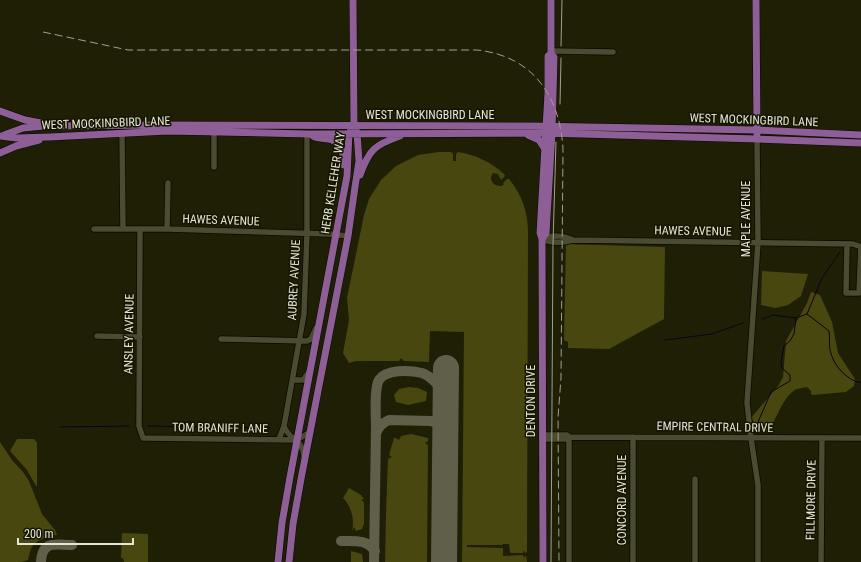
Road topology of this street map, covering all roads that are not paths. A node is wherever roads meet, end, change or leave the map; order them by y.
1 (353, 0) edge
2 (551, 0) edge
3 (756, 0) edge
4 (551, 52) junction
5 (613, 52) dead end
6 (0, 111) edge
7 (354, 125) junction
8 (58, 126) junction
9 (78, 126) junction
10 (478, 126) junction
11 (153, 128) junction
12 (213, 129) junction
13 (257, 129) junction
14 (692, 129) junction
15 (549, 130) junction
16 (757, 130) junction
17 (619, 131) junction
18 (349, 133) junction
19 (357, 133) junction
20 (477, 133) junction
21 (520, 133) junction
22 (813, 133) junction
23 (122, 134) junction
24 (308, 134) junction
25 (406, 134) junction
26 (861, 135) edge
27 (77, 136) junction
28 (1, 137) edge
29 (50, 137) junction
30 (692, 137) junction
31 (757, 138) junction
32 (812, 141) junction
33 (861, 143) edge
34 (545, 149) junction
35 (0, 153) edge
36 (214, 166) dead end
37 (168, 183) dead end
38 (356, 186) junction
39 (344, 192) junction
40 (94, 229) dead end
41 (123, 229) junction
42 (140, 229) junction
43 (167, 229) junction
44 (307, 233) junction
45 (337, 234) junction
46 (348, 236) junction
47 (542, 239) junction
48 (758, 242) junction
49 (846, 244) junction
50 (861, 247) edge
51 (322, 315) junction
52 (97, 336) dead end
53 (140, 337) junction
54 (221, 338) dead end
55 (300, 340) junction
56 (312, 364) junction
57 (293, 380) junction
58 (284, 426) junction
59 (310, 432) junction
60 (542, 437) junction
61 (569, 437) junction
62 (633, 437) junction
63 (143, 438) joint
64 (751, 438) junction
65 (822, 438) junction
66 (861, 438) edge
67 (279, 439) junction
68 (297, 440) junction
69 (304, 459) junction
70 (695, 479) dead end
71 (278, 562) edge
72 (289, 562) edge
73 (543, 562) edge
74 (569, 562) edge
75 (633, 562) edge
76 (695, 562) edge
77 (758, 562) edge
78 (821, 562) edge

1 - 7 main road
2 - 4 main road, DENTON DRIVE
3 - 16 main road, MAPLE AVENUE
4 - 5 street
4 - 15 main road, DENTON DRIVE
6 - 8 main road, WEST MOCKINGBIRD LANE
7 - 10 main road, WEST MOCKINGBIRD LANE
7 - 13 main road, WEST MOCKINGBIRD LANE
7 - 18 main road, HERB KELLEHER WAY
7 - 19 main road, HERB KELLEHER WAY
8 - 9 main road, WEST MOCKINGBIRD LANE
8 - 28 main road
9 - 11 main road, WEST MOCKINGBIRD LANE
9 - 27 main road
10 - 15 main road, WEST MOCKINGBIRD LANE
10 - 20 main road
11 - 12 main road, WEST MOCKINGBIRD LANE
11 - 23 main road, WEST MOCKINGBIRD LANE
12 - 13 main road, WEST MOCKINGBIRD LANE
12 - 36 street
13 - 24 main road, WEST MOCKINGBIRD LANE
14 - 16 main road, WEST MOCKINGBIRD LANE
14 - 17 main road, WEST MOCKINGBIRD LANE
14 - 30 main road
15 - 17 main road, WEST MOCKINGBIRD LANE
15 - 21 main road, WEST MOCKINGBIRD LANE
15 - 34 main road, DENTON DRIVE
15 - 47 main road, DENTON DRIVE
16 - 22 main road, WEST MOCKINGBIRD LANE
16 - 31 main road, MAPLE AVENUE
17 - 30 main road, WEST MOCKINGBIRD LANE
18 - 19 main road, WEST MOCKINGBIRD LANE
18 - 24 main road, WEST MOCKINGBIRD LANE
18 - 39 main road, HERB KELLEHER WAY
19 - 25 main road, WEST MOCKINGBIRD LANE
19 - 38 main road, HERB KELLEHER WAY
20 - 21 main road, WEST MOCKINGBIRD LANE
20 - 25 main road, WEST MOCKINGBIRD LANE
21 - 34 main road
22 - 26 main road, WEST MOCKINGBIRD LANE
22 - 32 main road
23 - 27 main road, WEST MOCKINGBIRD LANE
23 - 41 street
24 - 39 main road
24 - 44 street, AUBREY AVENUE
25 - 38 main road
27 - 29 main road, WEST MOCKINGBIRD LANE
28 - 29 main road, WEST MOCKINGBIRD LANE
29 - 35 main road
30 - 31 main road, WEST MOCKINGBIRD LANE
31 - 32 main road, WEST MOCKINGBIRD LANE
31 - 48 street, MAPLE AVENUE
32 - 33 main road, WEST MOCKINGBIRD LANE
34 - 47 main road, DENTON DRIVE
37 - 43 street
38 - 46 main road, HERB KELLEHER WAY
39 - 45 main road, HERB KELLEHER WAY
40 - 41 street, HAWES AVENUE
41 - 42 street, HAWES AVENUE
42 - 43 street, HAWES AVENUE
42 - 53 street, ANSLEY AVENUE
43 - 44 street, HAWES AVENUE
44 - 45 street, HAWES AVENUE
44 - 55 street, AUBREY AVENUE
45 - 46 street, HAWES AVENUE
45 - 51 main road, HERB KELLEHER WAY
46 - 59 main road, HERB KELLEHER WAY
47 - 48 street, HAWES AVENUE
47 - 60 main road, DENTON DRIVE
48 - 49 street, HAWES AVENUE
48 - 64 street, MAPLE AVENUE
49 - 50 street, HAWES AVENUE
49 - 50 street
51 - 55 street
51 - 56 main road, HERB KELLEHER WAY
52 - 53 street
53 - 63 street, ANSLEY AVENUE
54 - 55 street
55 - 57 street, AUBREY AVENUE
56 - 57 street
56 - 68 main road, HERB KELLEHER WAY
57 - 58 street, AUBREY AVENUE
58 - 67 street, AUBREY AVENUE
58 - 68 street
59 - 68 street
59 - 69 main road, HERB KELLEHER WAY
60 - 61 street, EMPIRE CENTRAL DRIVE
60 - 73 main road, DENTON DRIVE
61 - 62 street, EMPIRE CENTRAL DRIVE
61 - 74 street
62 - 64 street, EMPIRE CENTRAL DRIVE
62 - 75 street, CONCORD AVENUE
63 - 67 street, TOM BRANIFF LANE
64 - 65 street, EMPIRE CENTRAL DRIVE
64 - 77 street, MAPLE AVENUE
65 - 66 street, EMPIRE CENTRAL DRIVE
65 - 78 street, FILLMORE DRIVE
67 - 68 street, TOM BRANIFF LANE
68 - 69 street
68 - 71 main road, HERB KELLEHER WAY
69 - 72 main road, HERB KELLEHER WAY
70 - 76 street

